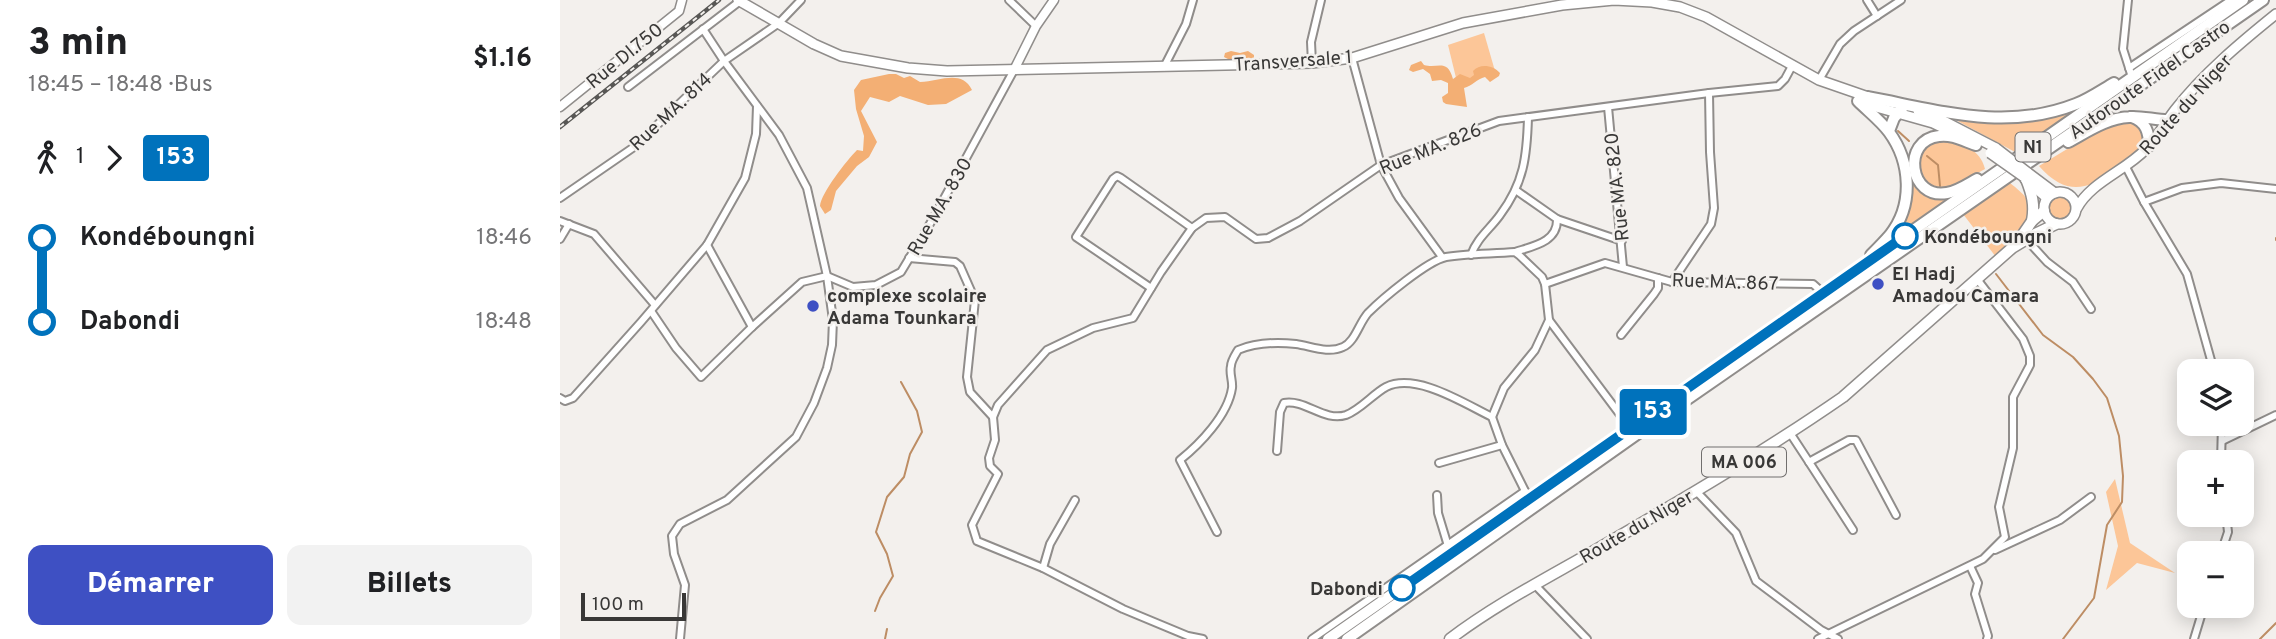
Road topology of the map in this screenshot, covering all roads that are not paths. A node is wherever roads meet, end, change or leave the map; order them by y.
1 (682, 0) edge
2 (739, 0) edge
3 (802, 0) edge
4 (1009, 0) edge
5 (1054, 0) edge
6 (1193, 0) edge
7 (1321, 0) edge
8 (1867, 0) edge
9 (1901, 0) edge
10 (2128, 0) edge
11 (2231, 0) edge
12 (2243, 0) edge
13 (2263, 0) edge
14 (1652, 1) edge
15 (1683, 4) edge
16 (2276, 14) edge
17 (1877, 16) junction
18 (779, 23) junction
19 (1036, 26) junction
20 (703, 29) junction
21 (1352, 58) junction
22 (724, 61) junction
23 (1312, 63) junction
24 (1792, 65) junction
25 (2148, 66) junction
26 (1164, 68) junction
27 (1014, 70) junction
28 (2130, 71) junction
29 (1819, 80) junction
30 (628, 87) dead end
31 (1709, 93) junction
32 (1862, 99) junction
33 (757, 104) junction
34 (560, 107) edge
35 (1608, 107) junction
36 (1900, 110) junction
37 (2130, 116) junction
38 (1528, 117) junction
39 (2168, 120) junction
40 (1889, 131) junction
41 (1976, 145) junction
42 (2149, 146) junction
43 (1993, 151) junction
44 (2022, 154) junction
45 (1381, 165) junction
46 (2126, 167) junction
47 (2008, 176) junction
48 (2026, 176) junction
49 (2276, 189) edge
50 (1517, 191) junction
51 (2091, 191) junction
52 (2070, 195) junction
53 (2051, 196) junction
54 (560, 198) edge
55 (2144, 202) junction
56 (2077, 208) junction
57 (2044, 211) junction
58 (1557, 219) junction
59 (560, 221) edge
60 (2032, 221) junction
61 (2056, 224) junction
62 (569, 225) junction
63 (1192, 228) junction
64 (560, 239) edge
65 (2026, 239) junction
66 (1622, 241) junction
67 (706, 245) junction
68 (2012, 248) junction
69 (1515, 253) junction
70 (1471, 255) junction
71 (1442, 257) junction
72 (909, 258) junction
73 (1623, 267) junction
74 (1854, 273) junction
75 (827, 276) junction
76 (1658, 278) junction
77 (1977, 279) junction
78 (1672, 282) junction
79 (1545, 284) junction
80 (1151, 288) junction
81 (1824, 293) junction
82 (653, 308) junction
83 (2091, 309) dead end
84 (1549, 320) junction
85 (752, 327) junction
86 (1621, 335) dead end
87 (2211, 359) edge
88 (560, 398) edge
89 (2276, 415) edge
90 (993, 417) junction
91 (1492, 417) junction
92 (1630, 428) junction
93 (1790, 433) junction
94 (2222, 436) edge
95 (2222, 441) junction
96 (1502, 445) junction
97 (2222, 450) edge
98 (1277, 451) dead end
99 (1809, 462) junction
100 (1439, 463) dead end
101 (1696, 491) junction
102 (1437, 495) dead end
103 (1527, 495) junction
104 (2091, 497) dead end
105 (1075, 500) dead end
106 (1896, 515) dead end
107 (1853, 530) dead end
108 (1217, 532) dead end
109 (1448, 546) junction
110 (1990, 553) junction
111 (1970, 566) junction
112 (1043, 568) junction
113 (1535, 585) junction
114 (2200, 618) edge
115 (1828, 634) junction
116 (680, 639) edge
117 (1203, 639) edge
118 (1312, 639) edge
119 (1328, 639) edge
120 (1347, 639) edge
121 (1450, 639) edge
122 (1587, 639) edge
123 (1818, 639) edge
124 (1839, 639) edge
125 (1987, 639) edge
126 (2194, 639) edge

1 - 34 street, Rue DI.750
2 - 18 main road, Transversale 1
2 - 20 street
3 - 18 street, Rue MA. 814
4 - 19 street
5 - 19 street
6 - 26 street
7 - 23 street
8 - 17 street
9 - 17 street
10 - 28 street
11 - 28 street
12 - 25 highway, Autoroute Fidel Castro / N1
13 - 47 highway, Autoroute Fidel Castro / N1
14 - 15 main road, Transversale 1
14 - 21 main road, Transversale 1
15 - 24 main road, Transversale 1
16 - 39 main road, Route du Niger
17 - 29 street
18 - 22 street, Rue MA. 814
18 - 27 main road, Transversale 1
19 - 27 street
20 - 22 street
20 - 30 street
21 - 23 main road, Transversale 1
21 - 45 street
22 - 33 street
22 - 54 street, Rue MA. 814
23 - 26 main road, Transversale 1
24 - 29 main road, Transversale 1
24 - 31 street, Rue MA. 826
25 - 28 highway
25 - 44 highway, Autoroute Fidel Castro / N1
26 - 27 main road, Transversale 1
27 - 72 street, Rue MA. 830
28 - 32 highway
29 - 32 main road, Transversale 1
31 - 35 street, Rue MA. 826
31 - 78 street
32 - 36 main road, Transversale 1
32 - 40 highway
33 - 67 street
33 - 75 street
35 - 38 street, Rue MA. 826
35 - 66 street, Rue MA. 820
36 - 40 highway
36 - 41 main road, Transversale 1
36 - 43 main road, Transversale 1
37 - 39 highway
37 - 42 highway
37 - 47 highway
38 - 45 street, Rue MA. 826
38 - 50 street
39 - 42 main road, Route du Niger
40 - 74 highway
41 - 43 main road, Transversale 1
41 - 44 highway
42 - 46 main road, Route du Niger
43 - 48 main road, Transversale 1, bridge
44 - 74 highway, Autoroute Fidel Castro / N1
45 - 63 street, Rue MA. 826
45 - 71 street
46 - 51 main road, Route du Niger
46 - 55 street
47 - 120 highway, Autoroute Fidel Castro / N1
48 - 53 main road, Transversale 1
48 - 60 main road
49 - 55 street
50 - 58 street
50 - 70 street
51 - 52 main road, Route du Niger
51 - 56 main road, Route du Niger
52 - 53 main road
52 - 56 main road
53 - 57 main road
55 - 87 street
56 - 61 main road
57 - 60 main road, Route du Niger
57 - 61 main road
58 - 66 street
58 - 69 street
59 - 62 street
60 - 68 main road, Route du Niger
61 - 65 main road, Route du Niger
62 - 64 street
62 - 82 street
63 - 80 street
63 - 80 street
65 - 68 main road, Route du Niger
65 - 83 street
66 - 73 street, Rue MA. 820
67 - 82 street
67 - 85 street
68 - 77 main road, Route du Niger / MA 006
69 - 70 street
69 - 79 street
70 - 71 street
71 - 108 street
72 - 75 street, Rue MA. 830
72 - 90 street
73 - 76 street, Rue MA. 867
73 - 79 street, Rue MA. 867
74 - 81 highway, Autoroute Fidel Castro / N1
75 - 85 street
75 - 116 street
76 - 78 street, Rue MA. 867
76 - 86 street
77 - 93 main road, Route du Niger / MA 006
77 - 110 street
78 - 81 street, Rue MA. 867
79 - 84 street
80 - 90 street
81 - 92 highway, Autoroute Fidel Castro / N1
82 - 85 street
82 - 88 street
84 - 91 street
84 - 92 street
89 - 95 street
90 - 112 street
91 - 96 street
91 - 98 street
92 - 103 highway, Autoroute Fidel Castro / N1
93 - 99 street
93 - 101 main road, Route du Niger / MA 006
94 - 95 street
95 - 97 street
96 - 100 street
96 - 103 street
99 - 106 street
99 - 107 street
101 - 113 main road, Route du Niger / MA 006
101 - 115 street
102 - 109 street
103 - 109 street
103 - 119 highway, Autoroute Fidel Castro / N1
104 - 110 street
105 - 112 street
109 - 118 street
110 - 111 street
111 - 115 street
111 - 125 street
112 - 117 street
113 - 121 main road, Route du Niger / MA 006
113 - 122 street
114 - 126 street
115 - 123 street
115 - 124 street

